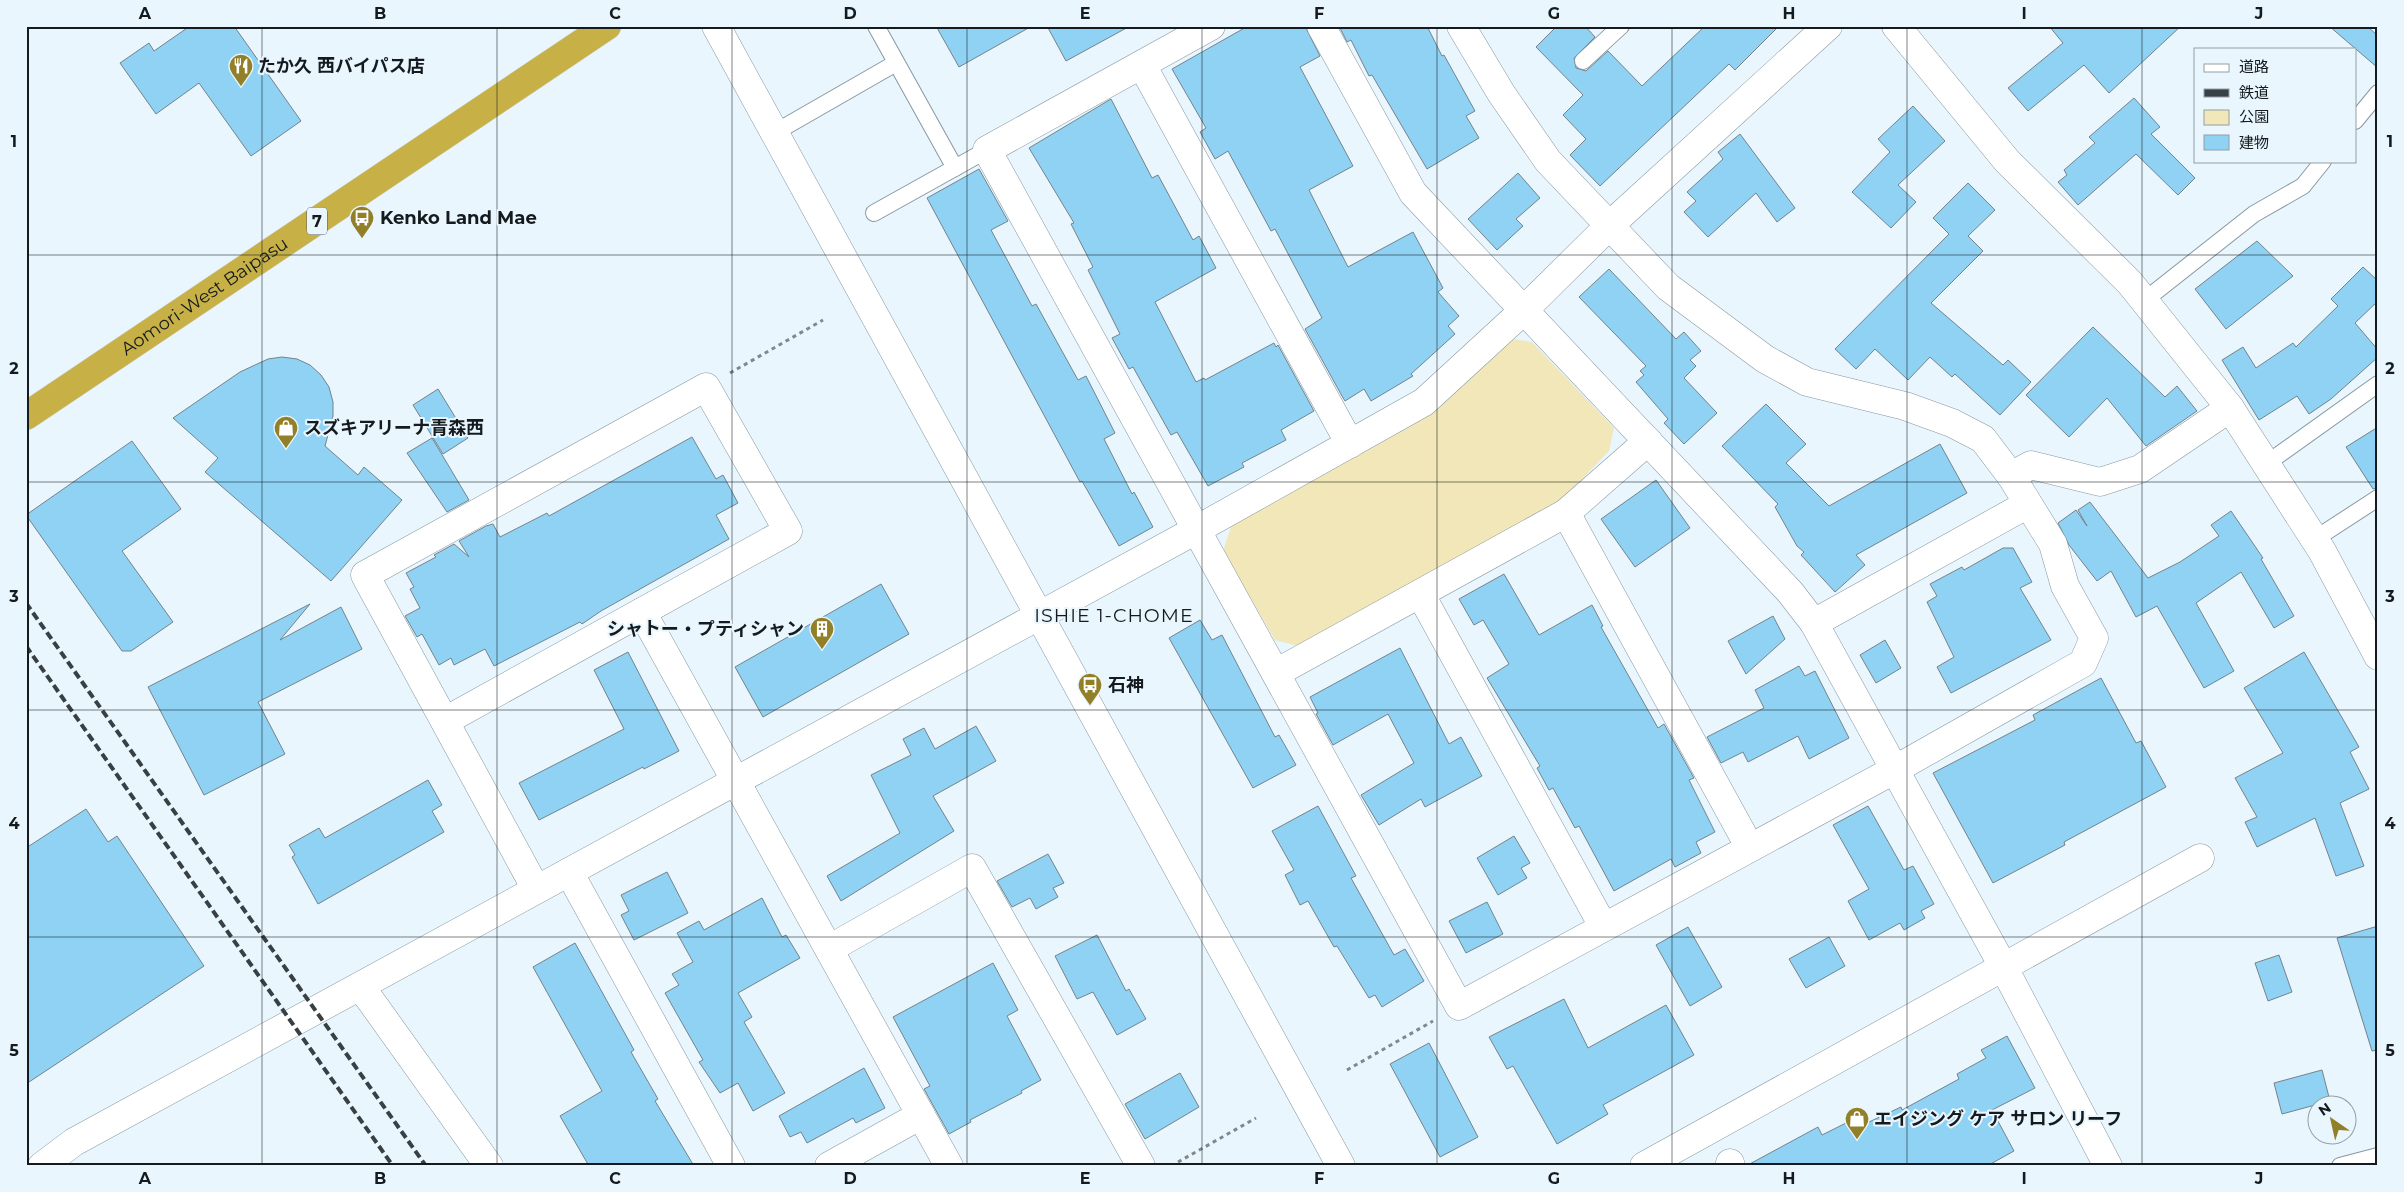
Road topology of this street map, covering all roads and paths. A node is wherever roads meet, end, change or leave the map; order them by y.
1 (607, 26) edge
2 (716, 26) edge
3 (876, 26) edge
4 (1210, 26) edge
5 (1321, 26) edge
6 (1461, 26) edge
7 (1621, 26) edge
8 (1896, 26) edge
9 (1819, 29) edge
10 (1584, 61) dead end
11 (896, 63) junction
12 (1142, 65) junction
13 (2378, 93) edge
14 (2356, 120) edge
15 (774, 133) junction
16 (987, 150) junction
17 (2322, 162) edge
18 (955, 168) junction
19 (874, 214) dead end
20 (1610, 225) junction
21 (2145, 300) junction
22 (1523, 311) junction
23 (823, 320) dead end
24 (2378, 384) edge
25 (706, 387) junction
26 (2230, 408) junction
27 (26, 416) edge
28 (1648, 441) junction
29 (1350, 444) junction
30 (2266, 464) junction
31 (2012, 476) junction
32 (2378, 498) edge
33 (2028, 504) junction
34 (1566, 514) junction
35 (1196, 530) junction
36 (2315, 539) junction
37 (1421, 595) junction
38 (642, 612) junction
39 (1038, 615) junction
40 (1814, 624) junction
41 (2378, 656) edge
42 (1276, 674) junction
43 (445, 721) junction
44 (1894, 770) junction
45 (735, 781) junction
46 (1750, 846) junction
47 (2200, 858) dead end
48 (569, 872) junction
49 (536, 889) junction
50 (1602, 926) junction
51 (829, 949) junction
52 (2004, 968) junction
53 (361, 987) junction
54 (1459, 1006) junction
55 (1346, 1070) dead end
56 (921, 1114) junction
57 (1256, 1118) dead end
58 (2378, 1156) edge
59 (42, 1166) edge
60 (488, 1166) edge
61 (731, 1166) edge
62 (829, 1166) edge
63 (949, 1166) edge
64 (1141, 1166) edge
65 (1171, 1166) edge
66 (1341, 1166) edge
67 (1644, 1166) edge
68 (2108, 1166) edge
69 (2340, 1166) edge

1 - 27 highway, Aomori-West Baipasu / 7
2 - 15 street
3 - 11 lane
4 - 12 street
5 - 22 street
6 - 20 street
7 - 10 lane
8 - 21 street
9 - 20 street
11 - 15 lane
11 - 18 lane
12 - 16 street
12 - 29 street
13 - 14 lane
15 - 39 street
16 - 18 lane
16 - 35 street
17 - 21 lane
18 - 19 lane
20 - 22 street
20 - 31 street
21 - 26 street
22 - 28 street
22 - 29 street
23 - 25 path
24 - 30 lane
25 - 38 street
25 - 43 street
26 - 30 street
26 - 31 street
28 - 34 street
28 - 40 street
29 - 35 street
30 - 36 street
31 - 33 street
32 - 36 lane
33 - 40 street
33 - 44 street
34 - 37 street
34 - 46 street
35 - 39 street
35 - 42 street
36 - 41 street
37 - 42 street
37 - 50 street
38 - 43 street
38 - 45 street
39 - 45 street
39 - 66 street
40 - 44 street
42 - 54 street
43 - 49 street
44 - 46 street
44 - 52 street
45 - 48 street
45 - 51 street
46 - 50 street
47 - 52 street
48 - 49 street
48 - 61 street
49 - 53 street
50 - 54 street
51 - 56 street
51 - 64 street
52 - 67 street
52 - 68 street
53 - 59 street
53 - 60 street
54 - 55 path
56 - 62 street
56 - 63 street
57 - 65 path
58 - 69 lane

